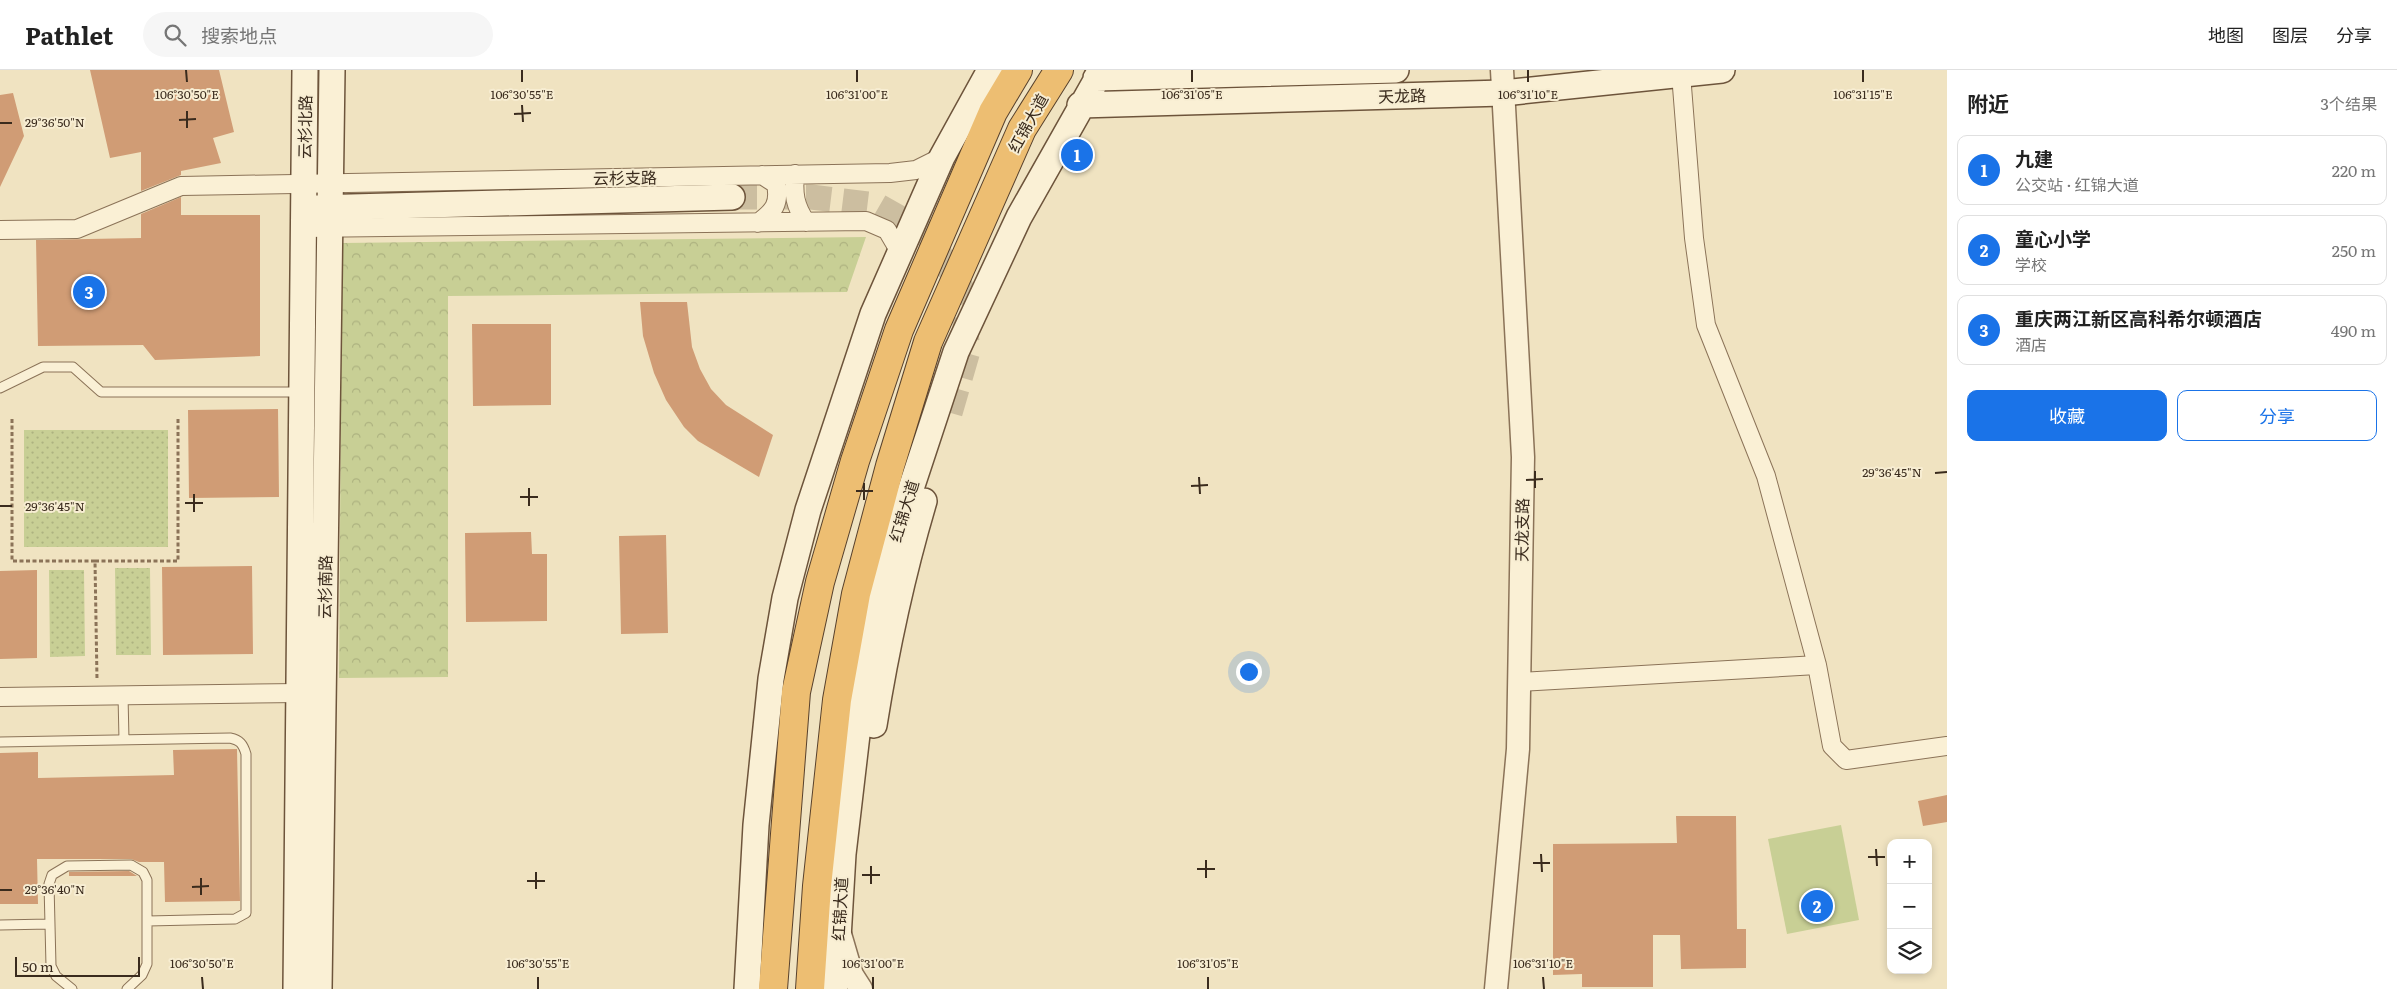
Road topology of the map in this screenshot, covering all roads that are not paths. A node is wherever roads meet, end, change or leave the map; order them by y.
1 (305, 70) edge
2 (332, 70) edge
3 (990, 70) edge
4 (1018, 70) edge
5 (1059, 70) edge
6 (1396, 70) edge
7 (1722, 70) edge
8 (1099, 74) edge
9 (1681, 74) junction
10 (1503, 81) edge
11 (1080, 105) junction
12 (942, 156) junction
13 (795, 174) junction
14 (762, 175) junction
15 (732, 197) tunnel mouth
16 (304, 207) junction
17 (330, 207) junction
18 (806, 222) junction
19 (758, 223) junction
20 (0, 230) edge
21 (900, 252) junction
22 (0, 388) edge
23 (302, 392) junction
24 (950, 413) tunnel mouth
25 (1817, 665) junction
26 (1519, 682) junction
27 (299, 693) junction
28 (123, 695) junction
29 (0, 697) edge
30 (124, 740) junction
31 (0, 742) edge
32 (1947, 746) edge
33 (843, 854) junction
34 (148, 921) junction
35 (49, 924) junction
36 (0, 925) edge
37 (838, 928) junction
38 (742, 984) edge
39 (72, 989) edge
40 (127, 989) edge
41 (296, 989) edge
42 (320, 989) edge
43 (773, 989) edge
44 (810, 989) edge
45 (835, 989) edge
46 (861, 989) edge
47 (1496, 989) edge

1 - 16 main road, 云杉北路
2 - 17 main road, 云杉北路
3 - 12 main road
4 - 43 highway, 红锦大道
5 - 44 highway, 红锦大道
6 - 8 main road, 天龙路
7 - 9 main road, 天龙路
8 - 11 main road, 红锦大道
9 - 10 main road, 天龙路
9 - 25 street
10 - 11 main road, 天龙路
10 - 26 street, 天龙支路
11 - 33 main road, 红锦大道
12 - 13 street, 云杉支路
12 - 21 main road
13 - 14 street, 云杉支路
13 - 18 street
14 - 17 street, 云杉支路
14 - 19 street
15 - 17 main road
16 - 17 main road
16 - 20 street
16 - 23 main road, 云杉南路
17 - 19 street
17 - 42 main road, 云杉南路
18 - 19 street
18 - 21 street
21 - 38 main road
22 - 23 lane
23 - 27 main road, 云杉南路
24 - 33 main road
25 - 26 street
25 - 32 street
26 - 47 street, 天龙支路
27 - 28 street
27 - 41 main road, 云杉南路
28 - 29 street
28 - 30 lane
30 - 31 lane
30 - 34 lane
33 - 37 main road, 红锦大道
34 - 35 lane
34 - 40 lane
35 - 36 lane
35 - 39 lane
37 - 45 main road, 红锦大道
37 - 46 street

